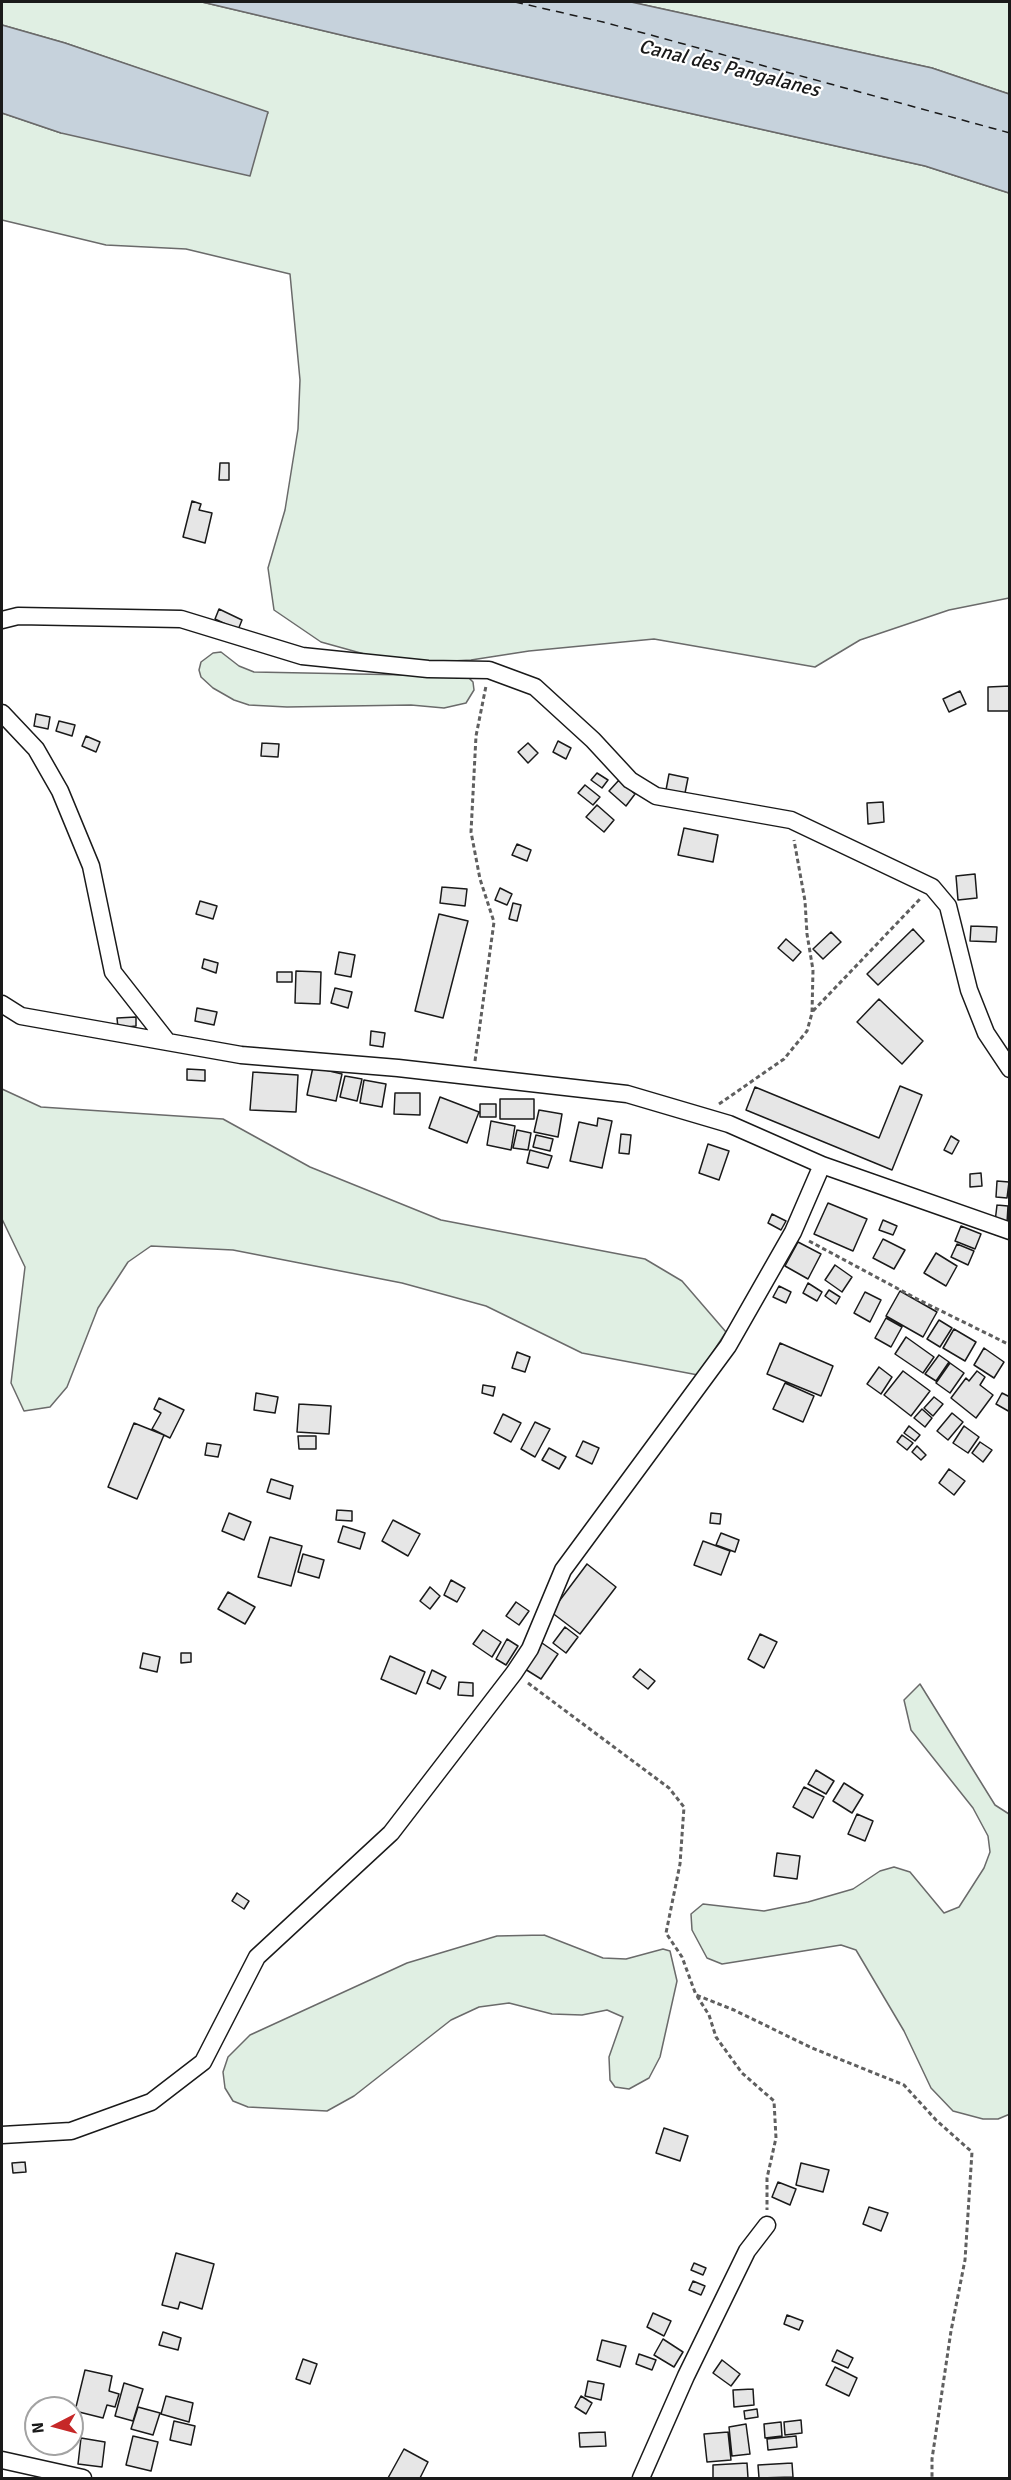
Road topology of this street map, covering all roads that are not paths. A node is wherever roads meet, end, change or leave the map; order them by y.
1 (2, 620) edge
2 (2, 712) edge
3 (2, 1005) edge
4 (2, 1013) edge
5 (21, 1016) junction
6 (167, 1041) junction
7 (1010, 1069) edge
8 (822, 1165) junction
9 (1010, 1231) edge
10 (2, 2135) edge
11 (767, 2225) road end
12 (2, 2460) edge
13 (83, 2478) edge
14 (641, 2478) edge

1 - 7 street
2 - 6 street
3 - 5 street
4 - 5 street
5 - 6 street
6 - 8 street
8 - 9 street
8 - 10 street
11 - 14 street
12 - 13 street

